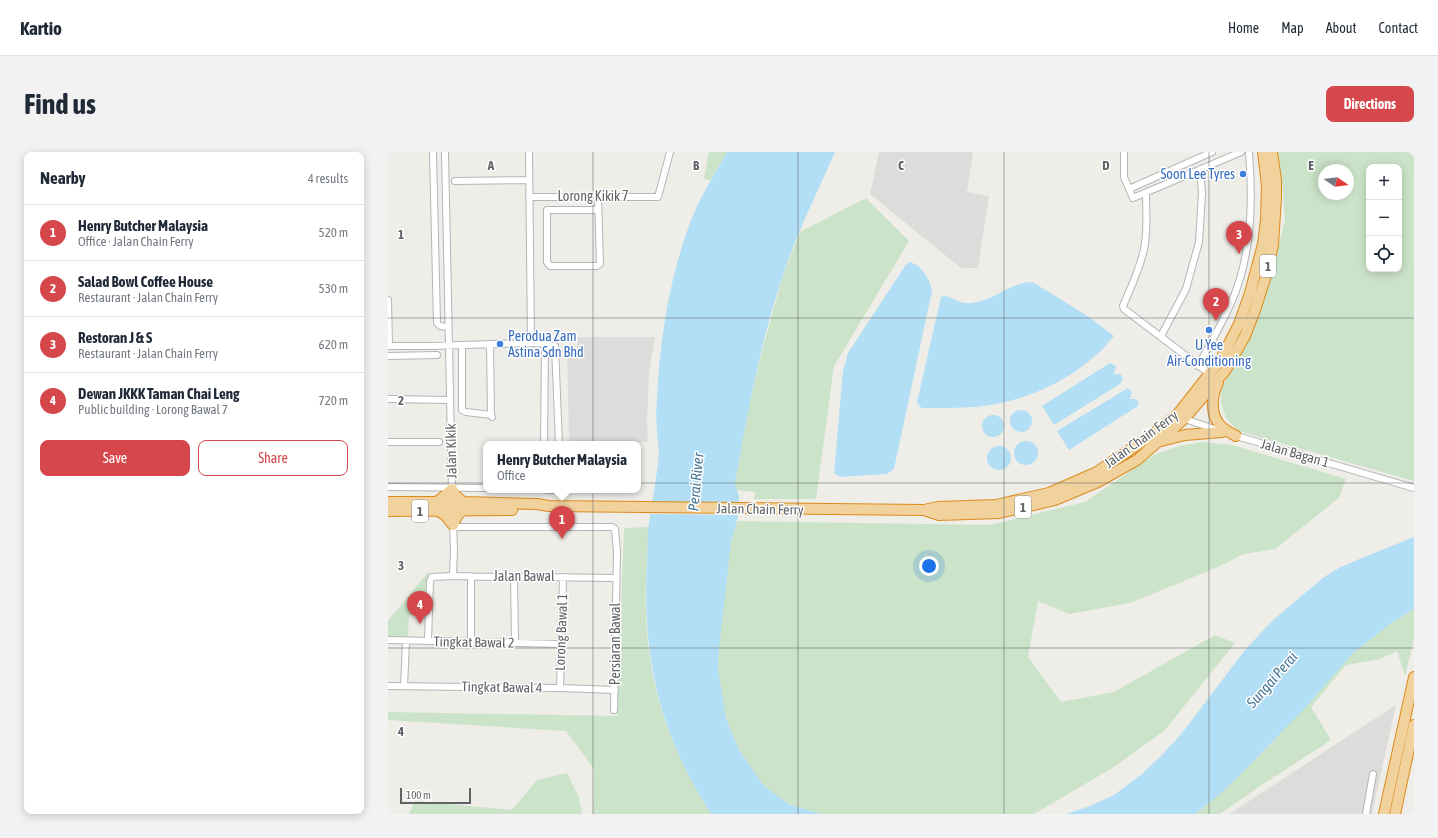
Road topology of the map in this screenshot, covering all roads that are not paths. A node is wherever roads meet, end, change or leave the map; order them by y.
1 (433, 152) edge
2 (445, 152) edge
3 (528, 152) edge
4 (670, 152) edge
5 (1124, 152) edge
6 (1212, 152) edge
7 (1241, 152) edge
8 (1249, 152) edge
9 (1263, 152) edge
10 (1272, 152) edge
11 (1204, 156) junction
12 (1208, 166) junction
13 (1200, 170) junction
14 (529, 180) junction
15 (455, 181) dead end
16 (1129, 189) junction
17 (1146, 193) junction
18 (598, 196) junction
19 (529, 197) junction
20 (598, 210) junction
21 (435, 221) junction
22 (446, 221) junction
23 (388, 300) edge
24 (448, 327) junction
25 (1161, 336) junction
26 (531, 343) junction
27 (490, 344) junction
28 (545, 344) junction
29 (448, 345) junction
30 (462, 345) junction
31 (388, 346) edge
32 (430, 346) junction
33 (388, 356) edge
34 (1198, 366) junction
35 (1225, 371) junction
36 (1210, 374) junction
37 (388, 399) edge
38 (450, 400) junction
39 (1180, 417) junction
40 (1222, 432) junction
41 (1236, 436) junction
42 (544, 441) edge
43 (559, 441) edge
44 (388, 442) edge
45 (439, 442) dead end
46 (1159, 442) junction
47 (388, 487) edge
48 (452, 488) junction
49 (483, 488) edge
50 (1414, 488) edge
51 (388, 502) edge
52 (437, 506) junction
53 (458, 506) junction
54 (924, 510) junction
55 (388, 511) edge
56 (453, 526) junction
57 (453, 576) junction
58 (471, 576) junction
59 (514, 576) junction
60 (563, 577) junction
61 (616, 578) junction
62 (388, 640) edge
63 (406, 641) junction
64 (428, 641) junction
65 (471, 642) junction
66 (515, 643) junction
67 (561, 644) junction
68 (1414, 677) edge
69 (388, 686) edge
70 (404, 686) junction
71 (560, 688) junction
72 (615, 690) junction
73 (614, 710) dead end
74 (1414, 724) edge
75 (1373, 774) dead end
76 (1366, 814) edge
77 (1384, 814) edge
78 (1395, 814) edge

1 - 21 street
2 - 22 street, Jalan Kikik
3 - 14 street
4 - 18 street, Lorong Kikik 7
5 - 16 street
6 - 11 street
7 - 12 street
8 - 34 street
9 - 36 highway, Jalan Chain Ferry / 1
10 - 35 highway, Jalan Chain Ferry / 1
11 - 12 street
11 - 16 street
12 - 13 street
13 - 17 street
13 - 25 street
14 - 15 street
14 - 19 street
16 - 17 street
17 - 25 street
18 - 19 street, Lorong Kikik 7
18 - 20 street
19 - 26 street
20 - 20 street
21 - 22 street
21 - 24 street
22 - 24 street, Jalan Kikik
23 - 31 street
24 - 29 street, Jalan Kikik
25 - 34 street
26 - 27 street
26 - 28 street
27 - 30 street
27 - 30 street, Jalan Kikik
28 - 42 street
28 - 43 street
29 - 30 street
29 - 32 street
29 - 38 street, Jalan Kikik
31 - 32 street
32 - 33 street
34 - 36 street
35 - 39 highway, Jalan Chain Ferry / 1
35 - 41 highway
36 - 39 highway, Jalan Chain Ferry / 1
37 - 38 street
38 - 48 street, Jalan Kikik
39 - 40 street, Jalan Bagan 1
39 - 46 highway, Jalan Chain Ferry / 1
39 - 54 highway, Jalan Chain Ferry / 1
40 - 41 street, Jalan Bagan 1
40 - 46 highway
41 - 50 street, Jalan Bagan 1
44 - 45 street
46 - 54 highway, Jalan Chain Ferry / 1
47 - 48 street
48 - 49 street
48 - 52 highway
48 - 53 highway
51 - 52 highway, Jalan Chain Ferry / 1
52 - 53 highway, Jalan Chain Ferry / 1
52 - 55 highway, Jalan Chain Ferry / 1
52 - 56 highway
53 - 54 highway, Jalan Chain Ferry / 1
53 - 56 highway
56 - 57 street
56 - 61 street
57 - 58 street, Jalan Bawal
57 - 64 street, Jalan Bawal
58 - 59 street, Jalan Bawal
58 - 65 street
59 - 60 street, Jalan Bawal
59 - 66 street
60 - 61 street, Jalan Bawal
60 - 67 street, Lorong Bawal 1
61 - 72 street, Persiaran Bawal
62 - 63 street, Tingkat Bawal 2
63 - 64 street, Tingkat Bawal 2
63 - 70 street
64 - 65 street, Tingkat Bawal 2
65 - 66 street, Tingkat Bawal 2
66 - 67 street, Tingkat Bawal 2
67 - 71 street, Lorong Bawal 1
68 - 77 highway
69 - 70 street, Tingkat Bawal 4
70 - 71 street, Tingkat Bawal 4
71 - 72 street, Tingkat Bawal 4
72 - 73 street, Persiaran Bawal
74 - 78 highway
75 - 76 street

